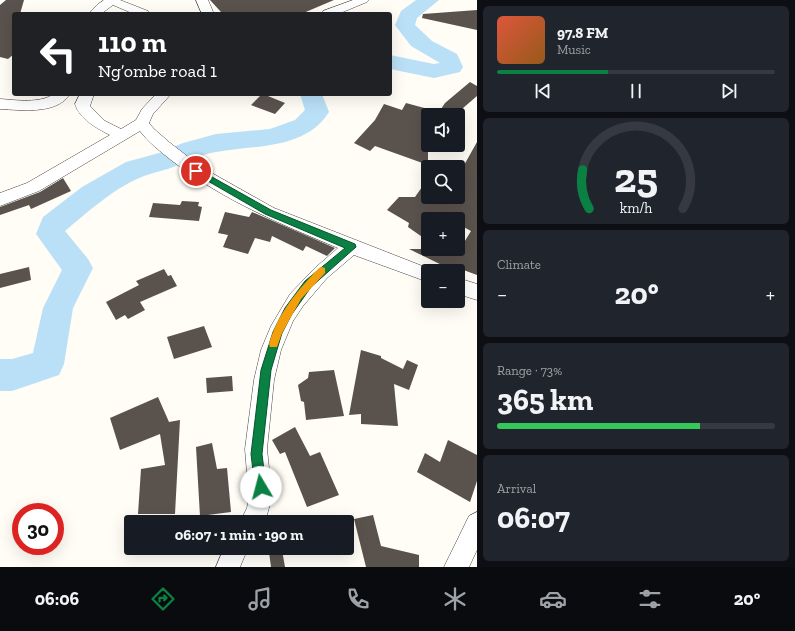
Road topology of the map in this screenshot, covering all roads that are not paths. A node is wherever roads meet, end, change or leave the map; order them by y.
1 (112, 0) edge
2 (202, 0) edge
3 (363, 0) edge
4 (96, 12) edge
5 (139, 12) edge
6 (207, 12) edge
7 (332, 12) edge
8 (60, 96) edge
9 (86, 96) edge
10 (162, 96) edge
11 (0, 104) edge
12 (142, 123) junction
13 (122, 135) junction
14 (0, 200) edge
15 (352, 247) junction
16 (421, 272) edge
17 (465, 288) edge
18 (477, 292) edge
19 (257, 515) edge
20 (477, 524) edge
21 (233, 555) edge
22 (228, 567) edge
23 (456, 567) edge

1 - 4 street
1 - 5 street
2 - 6 street
3 - 7 street
8 - 11 street
9 - 13 street
10 - 12 street
12 - 13 street
12 - 15 street
13 - 14 street
15 - 16 street
15 - 19 street
17 - 18 street
20 - 23 street
21 - 22 street

